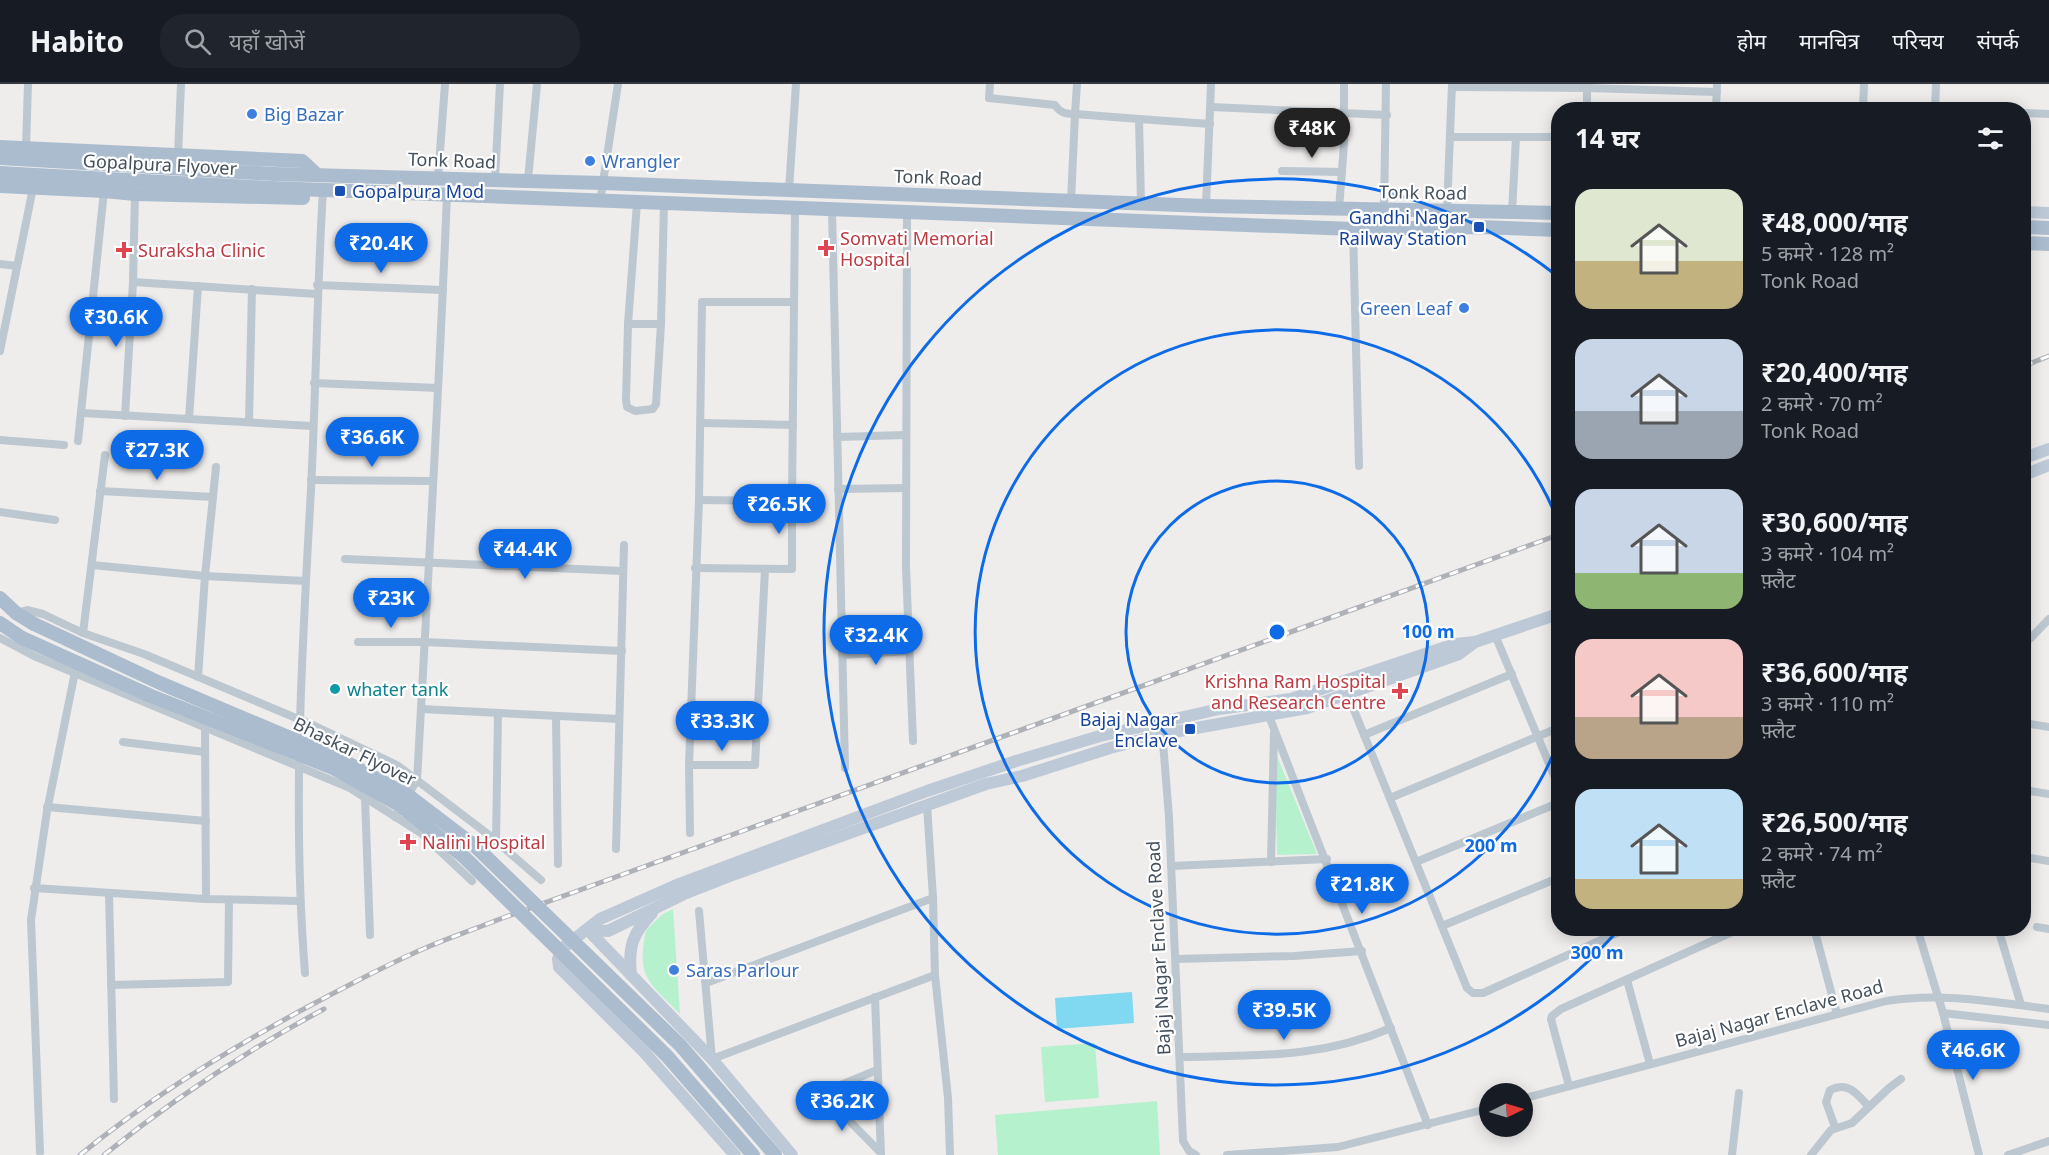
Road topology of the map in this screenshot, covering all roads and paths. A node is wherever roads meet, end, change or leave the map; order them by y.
1 (28, 84) edge
2 (181, 84) edge
3 (445, 84) edge
4 (500, 84) edge
5 (537, 84) edge
6 (618, 84) edge
7 (796, 84) edge
8 (990, 84) edge
9 (1077, 84) edge
10 (1211, 84) edge
11 (1344, 84) edge
12 (1386, 84) edge
13 (1864, 84) edge
14 (1936, 84) edge
15 (1452, 85) edge
16 (1587, 86) edge
17 (1717, 88) edge
18 (1587, 102) edge
19 (1863, 102) edge
20 (1935, 102) edge
21 (1211, 107) junction
22 (2031, 113) edge
23 (1075, 114) junction
24 (1345, 114) junction
25 (2049, 114) edge
26 (1387, 116) junction
27 (1139, 119) junction
28 (1210, 124) junction
29 (1450, 136) junction
30 (1515, 137) junction
31 (1551, 137) edge
32 (0, 147) edge
33 (26, 148) junction
34 (77, 151) junction
35 (178, 155) junction
36 (0, 158) edge
37 (1282, 171) dead end
38 (1342, 172) junction
39 (0, 173) edge
40 (316, 174) junction
41 (438, 177) junction
42 (495, 179) junction
43 (528, 180) junction
44 (273, 181) junction
45 (603, 183) junction
46 (0, 186) edge
47 (33, 188) junction
48 (76, 189) junction
49 (321, 190) junction
50 (789, 190) junction
51 (104, 191) junction
52 (135, 194) junction
53 (447, 195) junction
54 (1071, 201) junction
55 (600, 202) junction
56 (637, 203) junction
57 (1141, 203) junction
58 (664, 204) junction
59 (1206, 206) junction
60 (1339, 208) junction
61 (795, 209) junction
62 (1384, 209) junction
63 (832, 210) junction
64 (1447, 210) junction
65 (1512, 212) junction
66 (2031, 212) edge
67 (907, 213) junction
68 (1551, 213) edge
69 (2049, 213) edge
70 (2031, 227) edge
71 (2049, 228) edge
72 (1353, 229) junction
73 (1551, 230) edge
74 (2031, 243) edge
75 (2049, 244) edge
76 (0, 264) edge
77 (17, 266) junction
78 (133, 282) junction
79 (198, 286) junction
80 (317, 289) junction
81 (252, 290) junction
82 (443, 290) junction
83 (794, 302) junction
84 (628, 324) junction
85 (661, 324) junction
86 (2, 330) edge
87 (0, 351) edge
88 (314, 383) junction
89 (438, 388) junction
90 (81, 413) junction
91 (124, 416) junction
92 (189, 419) junction
93 (249, 423) junction
94 (700, 423) junction
95 (793, 425) junction
96 (312, 426) junction
97 (906, 435) junction
98 (837, 437) junction
99 (0, 440) edge
100 (78, 441) dead end
101 (64, 445) dead end
102 (2049, 449) edge
103 (105, 455) dead end
104 (2031, 455) edge
105 (2049, 465) edge
106 (1359, 466) dead end
107 (216, 467) dead end
108 (2031, 472) edge
109 (311, 480) junction
110 (432, 482) junction
111 (906, 488) junction
112 (838, 489) junction
113 (100, 491) junction
114 (213, 497) junction
115 (699, 500) junction
116 (792, 501) junction
117 (0, 512) edge
118 (55, 520) dead end
119 (624, 545) dead end
120 (345, 559) dead end
121 (428, 563) junction
122 (92, 565) junction
123 (695, 568) junction
124 (765, 569) junction
125 (623, 571) junction
126 (205, 576) junction
127 (306, 581) junction
128 (0, 598) edge
129 (16, 613) junction
130 (1551, 616) edge
131 (2049, 619) edge
132 (2, 632) edge
133 (83, 633) junction
134 (1495, 635) junction
135 (2031, 638) edge
136 (358, 642) dead end
137 (424, 642) junction
138 (1476, 642) junction
139 (0, 649) edge
140 (622, 651) junction
141 (909, 651) junction
142 (842, 655) junction
143 (75, 672) junction
144 (1512, 674) junction
145 (198, 677) junction
146 (1347, 693) junction
147 (421, 709) junction
148 (498, 713) junction
149 (555, 716) junction
150 (1269, 716) junction
151 (299, 719) junction
152 (619, 719) junction
153 (2031, 724) edge
154 (2049, 727) edge
155 (1162, 728) junction
156 (1274, 728) junction
157 (205, 729) junction
158 (1551, 731) edge
159 (1364, 735) junction
160 (1538, 736) junction
161 (913, 741) dead end
162 (123, 742) dead end
163 (206, 752) junction
164 (689, 765) junction
165 (298, 768) junction
166 (845, 768) dead end
167 (1551, 768) edge
168 (417, 780) junction
169 (2031, 791) edge
170 (2049, 794) edge
171 (365, 798) junction
172 (1390, 798) junction
173 (927, 806) junction
174 (1551, 806) edge
175 (47, 807) junction
176 (394, 817) junction
177 (206, 821) junction
178 (690, 833) dead end
179 (496, 842) junction
180 (616, 849) dead end
181 (2031, 858) edge
182 (1327, 860) junction
183 (2049, 861) edge
184 (1271, 862) junction
185 (1416, 862) junction
186 (558, 864) dead end
187 (1171, 866) junction
188 (541, 880) dead end
189 (472, 881) dead end
190 (1551, 881) edge
191 (34, 888) junction
192 (109, 892) junction
193 (933, 898) junction
194 (206, 899) junction
195 (229, 900) junction
196 (299, 901) junction
197 (657, 908) junction
198 (699, 911) dead end
199 (1442, 926) junction
200 (2037, 927) dead end
201 (2049, 929) edge
202 (588, 930) junction
203 (370, 935) dead end
204 (1608, 936) edge
205 (1723, 936) edge
206 (1816, 936) edge
207 (1919, 936) edge
208 (2000, 936) edge
209 (1362, 951) junction
210 (1176, 959) junction
211 (305, 973) dead end
212 (631, 975) junction
213 (935, 975) junction
214 (1627, 980) junction
215 (706, 983) junction
216 (111, 985) junction
217 (1938, 996) junction
218 (875, 997) junction
219 (2020, 1005) junction
220 (2049, 1010) edge
221 (1943, 1013) junction
222 (1837, 1014) junction
223 (2049, 1025) edge
224 (1391, 1028) junction
225 (1180, 1057) junction
226 (712, 1059) junction
227 (1650, 1064) junction
228 (878, 1070) junction
229 (1901, 1079) dead end
230 (1569, 1086) junction
231 (821, 1092) junction
232 (1739, 1093) dead end
233 (1533, 1096) edge
234 (808, 1098) dead end
235 (114, 1099) dead end
236 (1869, 1107) junction
237 (1479, 1111) edge
238 (1428, 1125) junction
239 (1835, 1128) junction
240 (2049, 1141) edge
241 (40, 1152) dead end
242 (881, 1154) edge
243 (735, 1155) edge
244 (753, 1155) edge
245 (775, 1155) edge
246 (792, 1155) edge
247 (950, 1155) edge
248 (1196, 1155) edge
249 (1227, 1155) edge
250 (1732, 1155) edge
251 (1811, 1155) edge
252 (1978, 1155) edge
253 (2008, 1155) edge

1 - 33 street
2 - 35 street
3 - 41 street
4 - 42 street
5 - 43 street
6 - 45 street
7 - 50 street
8 - 23 street
9 - 23 street
10 - 21 street
11 - 24 street
12 - 26 street
13 - 19 street
14 - 20 street
15 - 16 street
15 - 29 street
16 - 17 street
16 - 18 street
21 - 24 street
21 - 28 street
22 - 25 street
23 - 27 street
23 - 54 street
24 - 26 street
24 - 38 street
26 - 62 street
27 - 28 street
27 - 57 street
28 - 59 street
29 - 30 street
29 - 64 street
30 - 31 street
30 - 65 street
32 - 33 main road
33 - 34 main road
34 - 35 main road
34 - 48 main road
35 - 40 main road
36 - 44 main road, Gopalpura Flyover, bridge
37 - 38 street
38 - 60 street
39 - 44 main road, Gopalpura Flyover, bridge
40 - 41 main road, Tonk Road
40 - 44 main road, Gopalpura Flyover
41 - 42 main road, Tonk Road
42 - 43 main road, Tonk Road
43 - 45 main road, Tonk Road
44 - 49 main road, Gopalpura Flyover
45 - 50 main road, Tonk Road
45 - 55 street
46 - 47 main road
47 - 48 main road
47 - 77 street
48 - 51 main road
49 - 52 main road
49 - 53 main road, Tonk Road
49 - 80 street
50 - 54 main road, Tonk Road
51 - 52 main road
51 - 90 street
52 - 78 street
53 - 55 main road, Tonk Road
53 - 82 street
54 - 57 main road, Tonk Road
55 - 56 main road, Tonk Road
56 - 58 main road, Tonk Road
56 - 84 street
57 - 59 main road, Tonk Road
58 - 61 main road, Tonk Road
58 - 85 street
59 - 60 main road, Tonk Road
60 - 62 main road, Tonk Road
61 - 63 main road, Tonk Road
61 - 83 street
62 - 64 main road, Tonk Road
63 - 67 main road, Tonk Road
63 - 98 street
64 - 65 main road, Tonk Road
65 - 68 main road, Tonk Road
66 - 69 street
67 - 72 main road, Tonk Road
67 - 97 street
70 - 71 main road
72 - 73 main road, Tonk Road
72 - 106 street
74 - 75 main road
76 - 77 street
77 - 86 street
78 - 79 street
78 - 91 street
79 - 81 street
79 - 92 street
80 - 81 street
80 - 82 street
80 - 88 street
81 - 93 street
82 - 89 street
83 - 94 street
83 - 95 street
84 - 85 street
84 - 85 street
86 - 87 street
88 - 89 street
88 - 96 street
89 - 110 street
90 - 91 street
90 - 100 street
91 - 92 street
92 - 93 street
93 - 96 street
94 - 95 street
94 - 115 street
95 - 116 street
96 - 109 street
97 - 98 street
97 - 111 street
98 - 112 street
99 - 101 street
102 - 104 street
103 - 113 street
105 - 108 street
107 - 114 street
109 - 110 street
109 - 127 street
110 - 121 street
111 - 112 street
111 - 141 street
112 - 142 street
113 - 114 street
113 - 122 street
114 - 126 street
115 - 116 street
115 - 123 street
116 - 124 street
117 - 118 street
119 - 125 street
120 - 121 street
121 - 125 street
121 - 137 street
122 - 126 street
122 - 133 street
123 - 124 street
123 - 164 street
124 - 164 street
125 - 140 street
126 - 127 street
126 - 145 street
127 - 151 street
128 - 129 main road, Bhaskar Flyover
129 - 133 street
129 - 245 main road, Bhaskar Flyover, bridge
130 - 134 street
131 - 135 street
132 - 139 street
132 - 143 street
132 - 244 main road, Bhaskar Flyover, bridge
133 - 145 street
134 - 138 street
134 - 144 street
136 - 137 street
137 - 140 street
137 - 147 street
138 - 146 street
138 - 155 street
140 - 152 street
141 - 142 street
141 - 161 street
142 - 166 street
143 - 157 street
143 - 175 street
144 - 159 street
144 - 160 street
145 - 151 street
146 - 150 street
146 - 159 street
147 - 148 street
147 - 168 street
148 - 149 street
148 - 179 street
149 - 152 street
149 - 186 street
150 - 155 street
150 - 156 street
151 - 165 street
151 - 168 street
152 - 180 street
153 - 154 street
155 - 173 street
155 - 187 street, Bajaj Nagar Enclave Road
155 - 202 street
156 - 182 street
156 - 184 street
157 - 163 street
157 - 165 street
158 - 160 street
159 - 172 street
160 - 167 street
160 - 172 street
162 - 163 street
163 - 177 street
164 - 178 street
165 - 171 street
165 - 196 street
168 - 176 street
168 - 179 street
169 - 170 street
171 - 176 street
171 - 203 street
172 - 185 street
173 - 193 street
173 - 197 street
174 - 185 street
175 - 177 street
175 - 191 street
176 - 189 street
177 - 194 street
179 - 188 street
181 - 183 street
182 - 184 street
182 - 209 street
184 - 187 street
185 - 199 street
187 - 210 street, Bajaj Nagar Enclave Road
190 - 199 street
191 - 192 street
191 - 241 street
192 - 194 street
192 - 216 street
193 - 213 street
193 - 215 street
194 - 195 street
195 - 196 street
195 - 216 street
196 - 211 street
197 - 202 street
197 - 212 street
198 - 215 street
199 - 204 street
200 - 201 street
202 - 212 street
202 - 243 street
205 - 214 street
206 - 222 street
207 - 217 street
208 - 219 street
209 - 210 street
209 - 224 street
210 - 225 street, Bajaj Nagar Enclave Road
212 - 226 street
213 - 218 street
213 - 247 street
214 - 227 street
214 - 230 street
215 - 226 street
216 - 235 street
217 - 219 street, Bajaj Nagar Enclave Road
217 - 221 street
217 - 222 street, Bajaj Nagar Enclave Road
218 - 226 street
218 - 228 street
219 - 220 street, Bajaj Nagar Enclave Road
221 - 223 street
221 - 252 street
222 - 227 street, Bajaj Nagar Enclave Road
224 - 225 street
224 - 238 street
225 - 248 street, Bajaj Nagar Enclave Road
226 - 246 street
227 - 230 street, Bajaj Nagar Enclave Road
228 - 231 street
228 - 242 street
229 - 236 street
230 - 233 street, Bajaj Nagar Enclave Road
231 - 234 street
231 - 242 street
232 - 250 street
236 - 239 street
236 - 239 street
237 - 238 street
238 - 249 street
239 - 251 street
240 - 253 street

